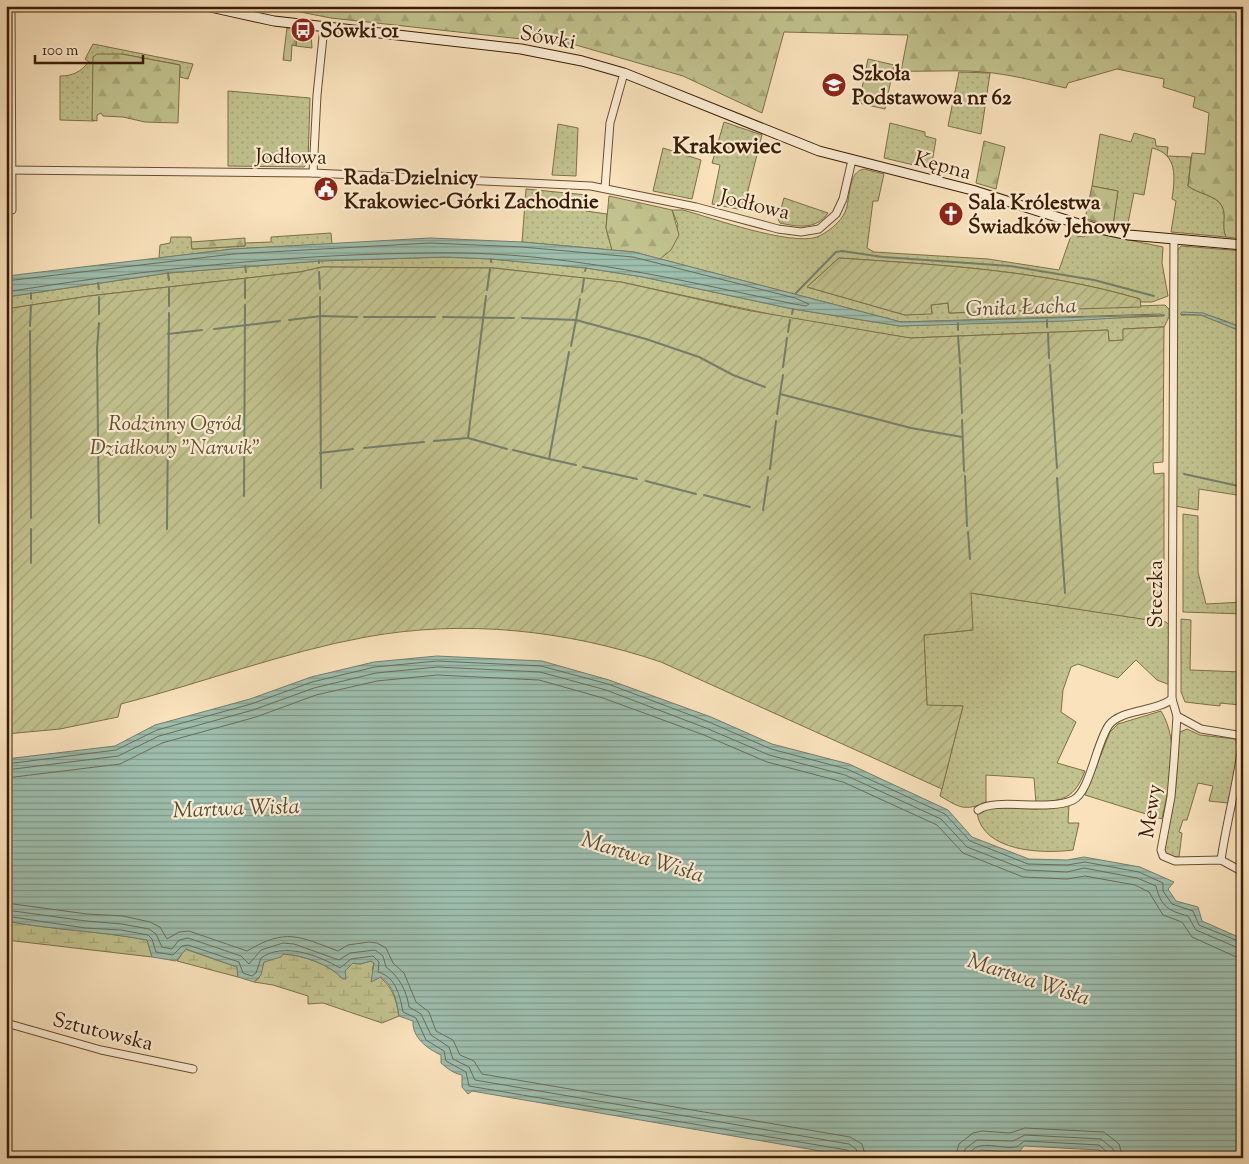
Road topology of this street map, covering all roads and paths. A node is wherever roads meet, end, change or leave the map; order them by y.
1 (11, 6) edge
2 (206, 6) edge
3 (324, 27) junction
4 (624, 73) junction
5 (727, 115) joint
6 (852, 160) junction
7 (9, 170) edge
8 (314, 173) junction
9 (605, 188) junction
10 (12, 210) dead end
11 (1174, 239) junction
12 (1243, 245) edge
13 (1172, 699) junction
14 (1177, 716) junction
15 (978, 810) dead end
16 (1221, 860) junction
17 (1243, 872) edge
18 (6, 1023) edge
19 (193, 1069) dead end

1 - 7 street
2 - 3 street, Sówki
3 - 4 street, Sówki
3 - 8 street
4 - 5 street, Sówki
4 - 9 street
5 - 6 street, Kępna
6 - 9 street, Jodłowa
6 - 11 street, Kępna
7 - 8 street, Jodłowa
7 - 10 street
8 - 9 street, Jodłowa
11 - 12 street, Kępna
11 - 13 street, Steczka
13 - 14 street, Steczka
13 - 15 street
14 - 16 street
14 - 16 street, Mewy
16 - 17 street, Mewy
18 - 19 street, Sztutowska

